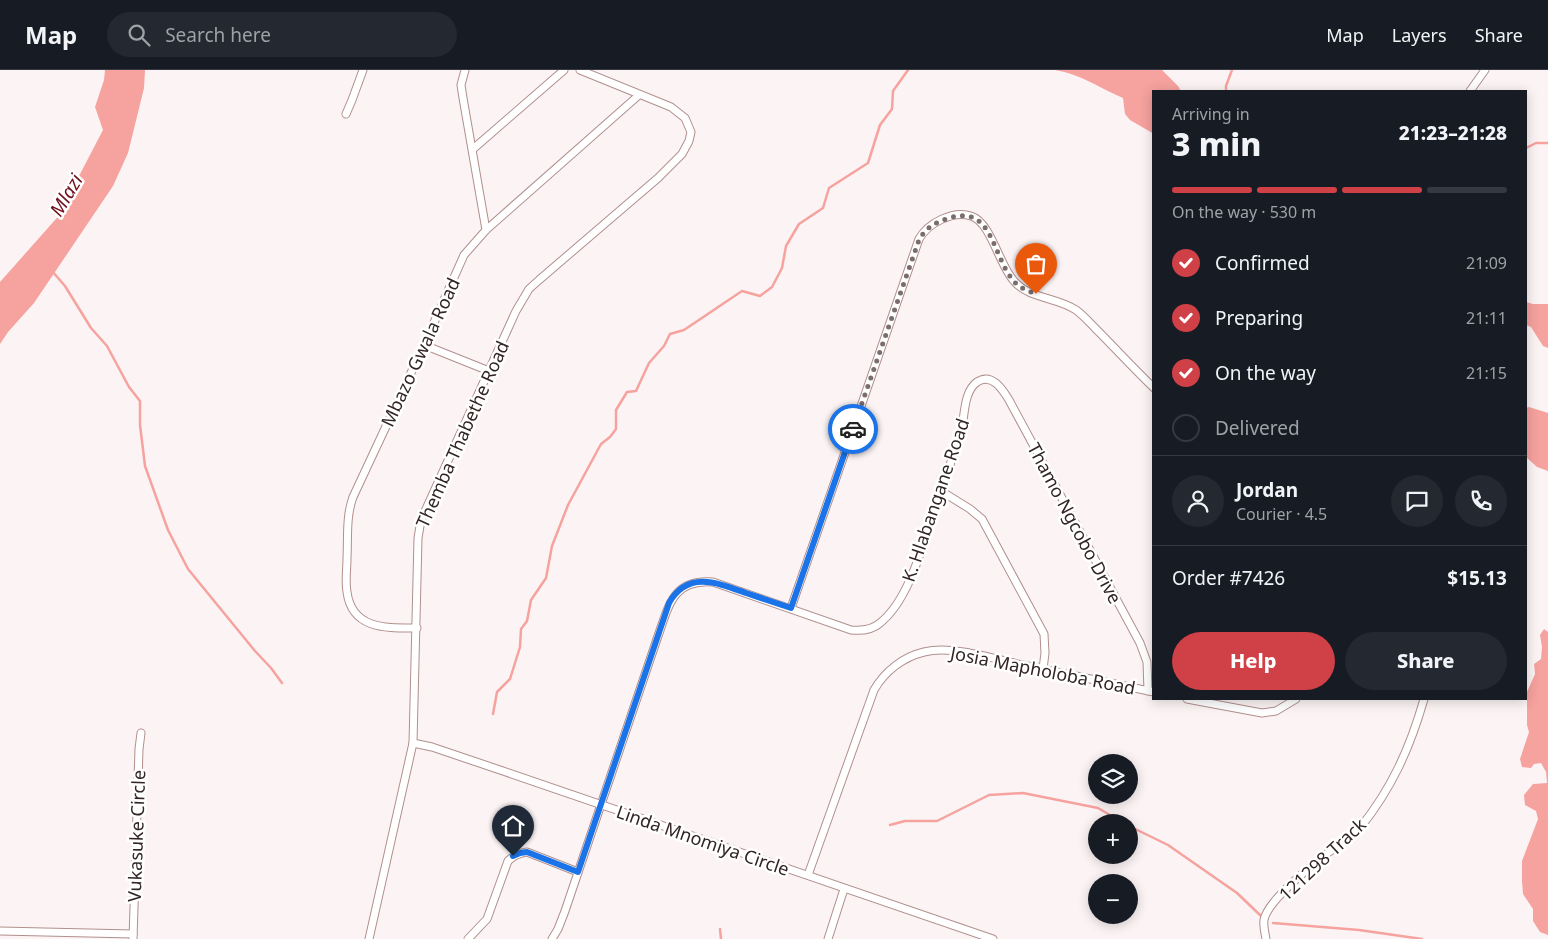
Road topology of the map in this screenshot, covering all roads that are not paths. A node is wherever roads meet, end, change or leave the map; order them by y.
1 (363, 70) edge
2 (465, 70) edge
3 (564, 70) edge
4 (580, 70) edge
5 (1485, 70) edge
6 (1471, 90) edge
7 (639, 94) junction
8 (346, 114) dead end
9 (473, 149) junction
10 (486, 230) junction
11 (424, 344) junction
12 (489, 371) junction
13 (974, 385) joint
14 (1152, 386) edge
15 (941, 491) junction
16 (791, 608) junction
17 (417, 628) junction
18 (1043, 669) junction
19 (1151, 691) edge
20 (1192, 700) edge
21 (1294, 700) edge
22 (1424, 700) edge
23 (141, 733) dead end
24 (413, 742) junction
25 (600, 805) junction
26 (578, 872) junction
27 (808, 875) junction
28 (844, 889) junction
29 (0, 931) edge
30 (133, 936) edge
31 (369, 939) edge
32 (468, 939) edge
33 (552, 939) edge
34 (828, 939) edge
35 (993, 939) edge
36 (1266, 939) edge

1 - 8 street
2 - 9 street
3 - 9 street
4 - 7 street, Themba Thabethe Road
5 - 6 street
7 - 10 street, Mbazo Gwala Road
7 - 12 street, Themba Thabethe Road
9 - 10 street
10 - 11 street, Mbazo Gwala Road
11 - 12 street
11 - 17 street, Mbazo Gwala Road
12 - 17 street, Themba Thabethe Road
13 - 15 street, K. Hlabangane Road
13 - 19 street, Thamo Ngcobo Drive
14 - 16 street
15 - 16 street, K. Hlabangane Road
15 - 18 street
16 - 25 street, K. Hlabangane Road
17 - 24 street, Themba Thabethe Road
18 - 19 street, Josia Mapholoba Road
18 - 27 street, Josia Mapholoba Road
20 - 21 street
22 - 36 street, 121298 Track
23 - 30 street, Vukasuke Circle
24 - 25 street, Linda Mnomiya Circle
24 - 31 street, Themba Thabethe Road
25 - 26 street, K. Hlabangane Road
25 - 27 street, Linda Mnomiya Circle
26 - 32 street
26 - 33 street, K. Hlabangane Road
27 - 28 street, Linda Mnomiya Circle
28 - 34 street
28 - 35 street, Linda Mnomiya Circle
29 - 30 street

